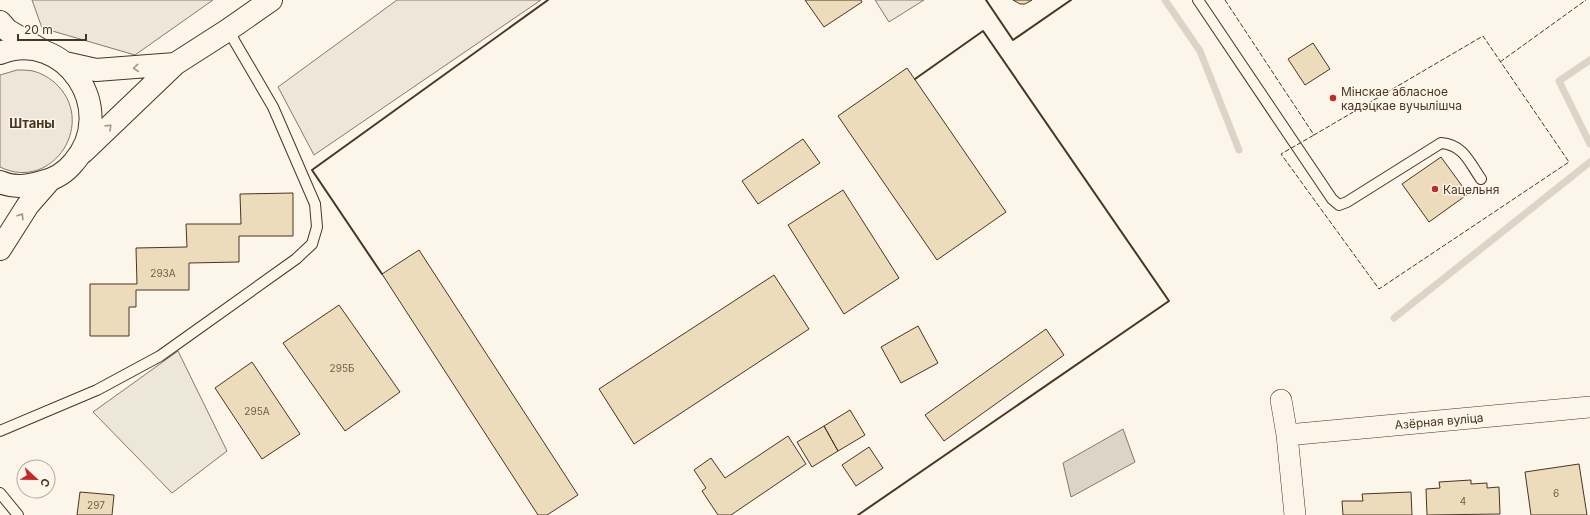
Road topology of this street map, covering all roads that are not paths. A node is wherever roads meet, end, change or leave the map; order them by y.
1 (271, 0) edge
2 (1198, 0) edge
3 (0, 22) edge
4 (228, 30) junction
5 (43, 51) junction
6 (0, 53) edge
7 (65, 63) junction
8 (175, 64) junction
9 (81, 154) junction
10 (1481, 180) dead end
11 (49, 181) junction
12 (0, 182) edge
13 (0, 249) edge
14 (1281, 400) dead end
15 (1590, 407) edge
16 (0, 431) edge
17 (1287, 434) junction
18 (0, 493) edge
19 (18, 515) edge
20 (1295, 515) edge

1 - 4 main road
2 - 10 lane
3 - 5 main road
4 - 8 main road
4 - 16 lane
5 - 6 main road
5 - 7 main road
8 -> 7 main road
7 - 9 main road
9 -> 8 main road
9 - 11 main road
11 - 12 main road
13 -> 11 main road
14 - 17 street
15 - 17 street, Азёрная вуліца
17 - 20 street
18 - 19 lane

